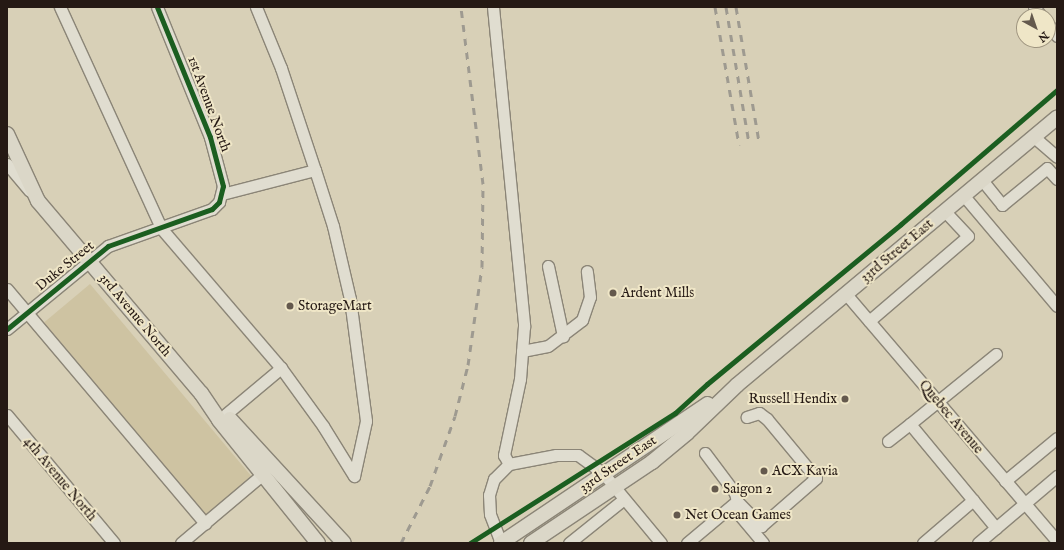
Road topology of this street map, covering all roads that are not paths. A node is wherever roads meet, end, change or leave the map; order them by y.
1 (60, 7) edge
2 (157, 7) edge
3 (256, 7) edge
4 (493, 7) edge
5 (1057, 117) edge
6 (7, 134) edge
7 (1034, 137) junction
8 (1057, 158) edge
9 (7, 164) edge
10 (315, 170) junction
11 (1057, 179) edge
12 (982, 180) junction
13 (222, 194) junction
14 (964, 196) junction
15 (38, 201) junction
16 (945, 211) junction
17 (161, 228) junction
18 (89, 261) junction
19 (548, 266) dead end
20 (587, 271) dead end
21 (7, 289) edge
22 (846, 294) junction
23 (1056, 303) edge
24 (27, 313) junction
25 (869, 321) junction
26 (7, 329) edge
27 (563, 336) junction
28 (522, 351) junction
29 (996, 354) dead end
30 (281, 368) junction
31 (737, 385) junction
32 (202, 393) junction
33 (936, 400) junction
34 (226, 414) junction
35 (7, 415) edge
36 (747, 417) dead end
37 (910, 424) junction
38 (1057, 438) edge
39 (888, 441) dead end
40 (705, 453) dead end
41 (509, 464) junction
42 (264, 473) junction
43 (603, 473) junction
44 (1057, 476) edge
45 (1005, 480) junction
46 (619, 493) junction
47 (973, 500) junction
48 (1025, 503) junction
49 (734, 504) junction
50 (205, 523) junction
51 (996, 528) junction
52 (342, 539) edge
53 (1057, 541) edge
54 (317, 542) edge
55 (114, 543) edge
56 (181, 543) edge
57 (501, 543) edge
58 (531, 543) edge
59 (569, 543) edge
60 (661, 543) edge
61 (687, 543) edge
62 (763, 543) edge
63 (923, 543) edge
64 (978, 543) edge

1 - 17 street
2 - 13 street, 1st Avenue North
3 - 10 street
4 - 28 street
5 - 7 main road, 33rd Street East
6 - 15 main road
7 - 8 street
7 - 12 main road, 33rd Street East
9 - 15 street, 3rd Avenue North
10 - 13 street
10 - 30 street
11 - 12 street
12 - 14 main road, 33rd Street East
13 - 17 street, Duke Street
14 - 16 main road, 33rd Street East
14 - 23 street
15 - 18 main road, 3rd Avenue North
16 - 22 main road, 33rd Street East
16 - 25 street
17 - 18 street, Duke Street
17 - 30 street
18 - 24 street, Duke Street
18 - 32 main road, 3rd Avenue North
19 - 27 street
20 - 27 street
21 - 24 street
22 - 25 street, Quebec Avenue
22 - 31 main road, 33rd Street East
24 - 26 street, Duke Street
24 - 50 street
25 - 33 street, Quebec Avenue
27 - 28 street
28 - 41 street
29 - 33 street
30 - 34 street
31 - 43 main road, 33rd Street East
31 - 46 main road, 33rd Street East
32 - 34 main road, 3rd Avenue North
32 - 42 main road, 3rd Avenue North
33 - 37 street
33 - 45 street, Quebec Avenue
34 - 52 main road, 3rd Avenue North
35 - 55 street, 4th Avenue North
36 - 49 street
37 - 39 street
37 - 47 street
38 - 45 street
40 - 49 street
41 - 43 street
41 - 57 street
42 - 50 street
42 - 54 main road, 3rd Avenue North
43 - 46 street
43 - 57 main road, 33rd Street East
44 - 48 street
45 - 48 street, Quebec Avenue
46 - 58 main road, 33rd Street East
46 - 59 street, 33rd Street East
46 - 60 street
47 - 51 street
47 - 63 street
48 - 51 street
48 - 53 street, Quebec Avenue
49 - 61 street
49 - 62 street
50 - 56 street
51 - 64 street

